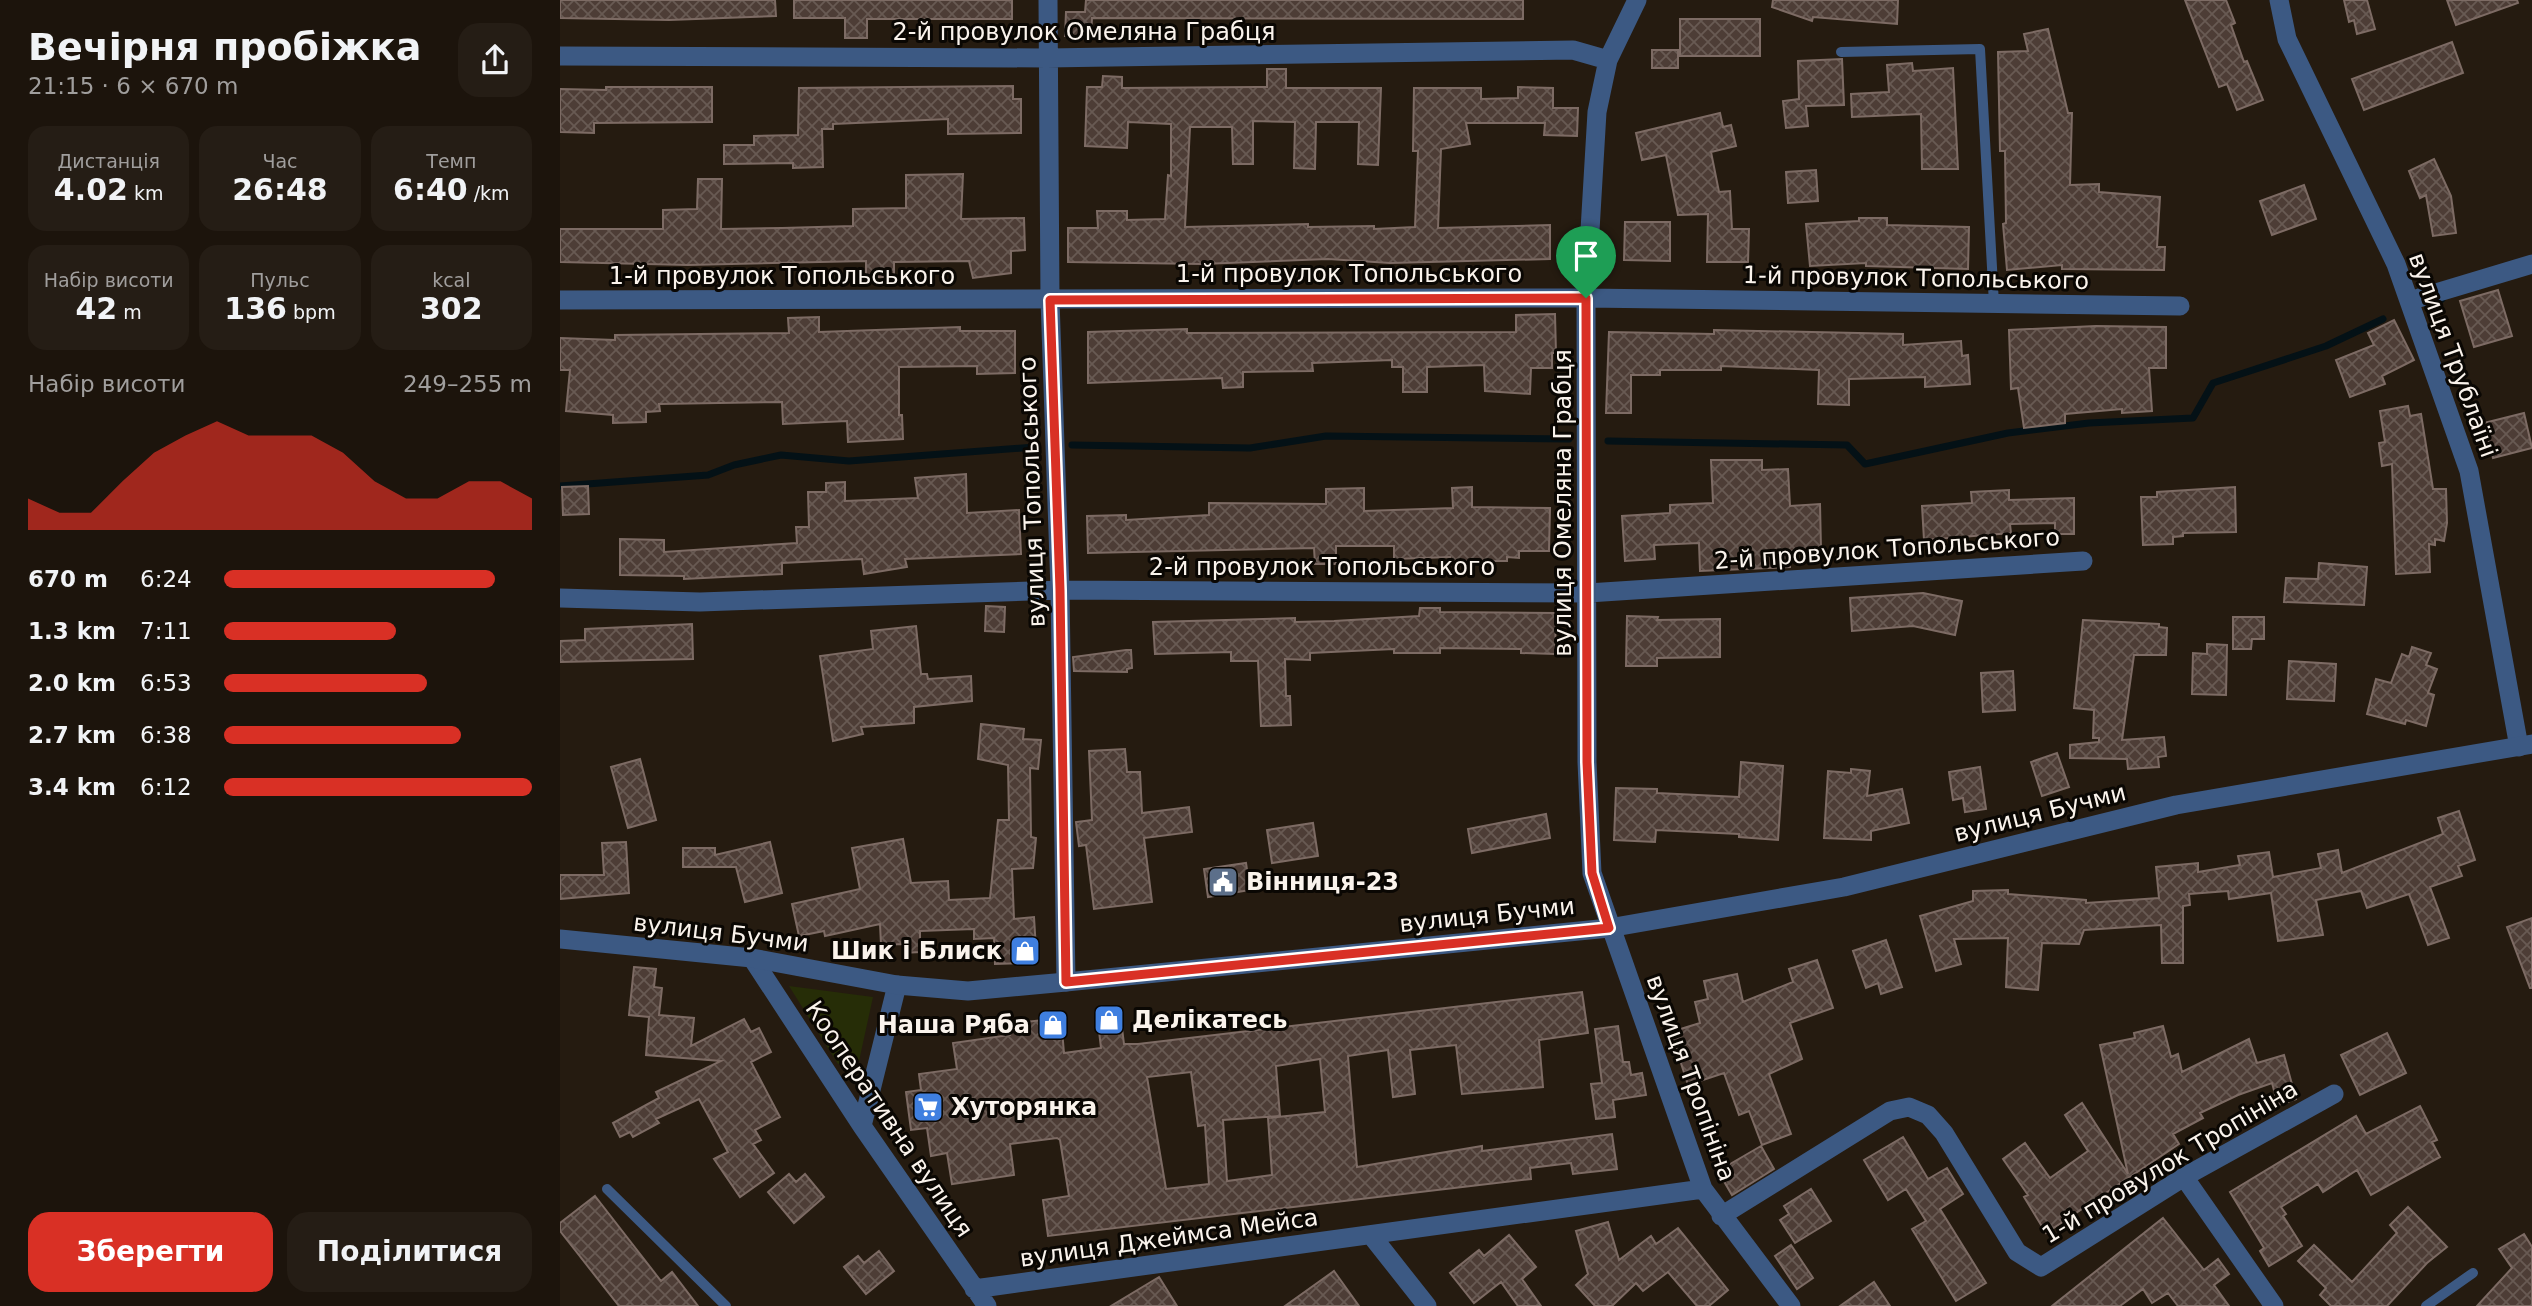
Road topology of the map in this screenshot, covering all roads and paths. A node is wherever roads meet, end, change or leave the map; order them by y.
1 (1048, 0) edge
2 (1637, 0) edge
3 (2279, 0) edge
4 (1841, 52) dead end
5 (560, 56) edge
6 (1047, 58) junction
7 (1608, 60) junction
8 (2532, 264) edge
9 (1586, 298) junction
10 (560, 300) edge
11 (1050, 300) junction
12 (2409, 301) junction
13 (1994, 304) junction
14 (2180, 306) dead end
15 (2083, 561) dead end
16 (1060, 590) junction
17 (1588, 593) junction
18 (560, 598) edge
19 (2526, 746) edge
20 (1609, 928) junction
21 (560, 939) edge
22 (752, 958) junction
23 (1066, 982) junction
24 (897, 985) junction
25 (2334, 1094) dead end
26 (862, 1126) junction
27 (2184, 1177) junction
28 (607, 1189) dead end
29 (1703, 1189) junction
30 (1721, 1216) junction
31 (1371, 1235) junction
32 (2473, 1273) dead end
33 (974, 1289) junction
34 (726, 1306) edge
35 (987, 1306) edge
36 (1427, 1306) edge
37 (1791, 1306) edge
38 (2273, 1306) edge
39 (2426, 1306) edge

1 - 6 street, вулиця Топольського
2 - 7 street, вулиця Омеляна Грабця
3 - 12 street, вулиця Трублаїні
4 - 13 lane
5 - 6 street, 2-й провулок Омеляна Грабця
6 - 7 street, 2-й провулок Омеляна Грабця
6 - 11 street, вулиця Топольського
7 - 9 street, вулиця Омеляна Грабця
8 - 12 street
9 - 11 street, 1-й провулок Топольського
9 - 13 street, 1-й провулок Топольського
9 - 17 street, вулиця Омеляна Грабця
10 - 11 street, 1-й провулок Топольського
11 - 16 street, вулиця Топольського
12 - 19 street, вулиця Трублаїні
13 - 14 street, 1-й провулок Топольського
15 - 17 street, 2-й провулок Топольського
16 - 17 street, 2-й провулок Топольського
16 - 18 street, 2-й провулок Топольського
16 - 23 street, вулиця Топольського
17 - 20 street, вулиця Омеляна Грабця
19 - 20 street, вулиця Бучми
20 - 23 street, вулиця Бучми
20 - 29 street, вулиця Тропініна
21 - 22 street, вулиця Бучми
22 - 24 street, вулиця Бучми
22 - 26 street, Кооперативна вулиця
23 - 24 street, вулиця Бучми
24 - 26 street
25 - 27 street, 1-й провулок Тропініна
26 - 33 street, Кооперативна вулиця
27 - 30 street, 1-й провулок Тропініна
27 - 38 street
28 - 34 lane
29 - 30 street, вулиця Тропініна
29 - 31 street, вулиця Джеймса Мейса
30 - 37 street, вулиця Тропініна
31 - 33 street, вулиця Джеймса Мейса
31 - 36 street
32 - 39 lane
33 - 35 street, Кооперативна вулиця

